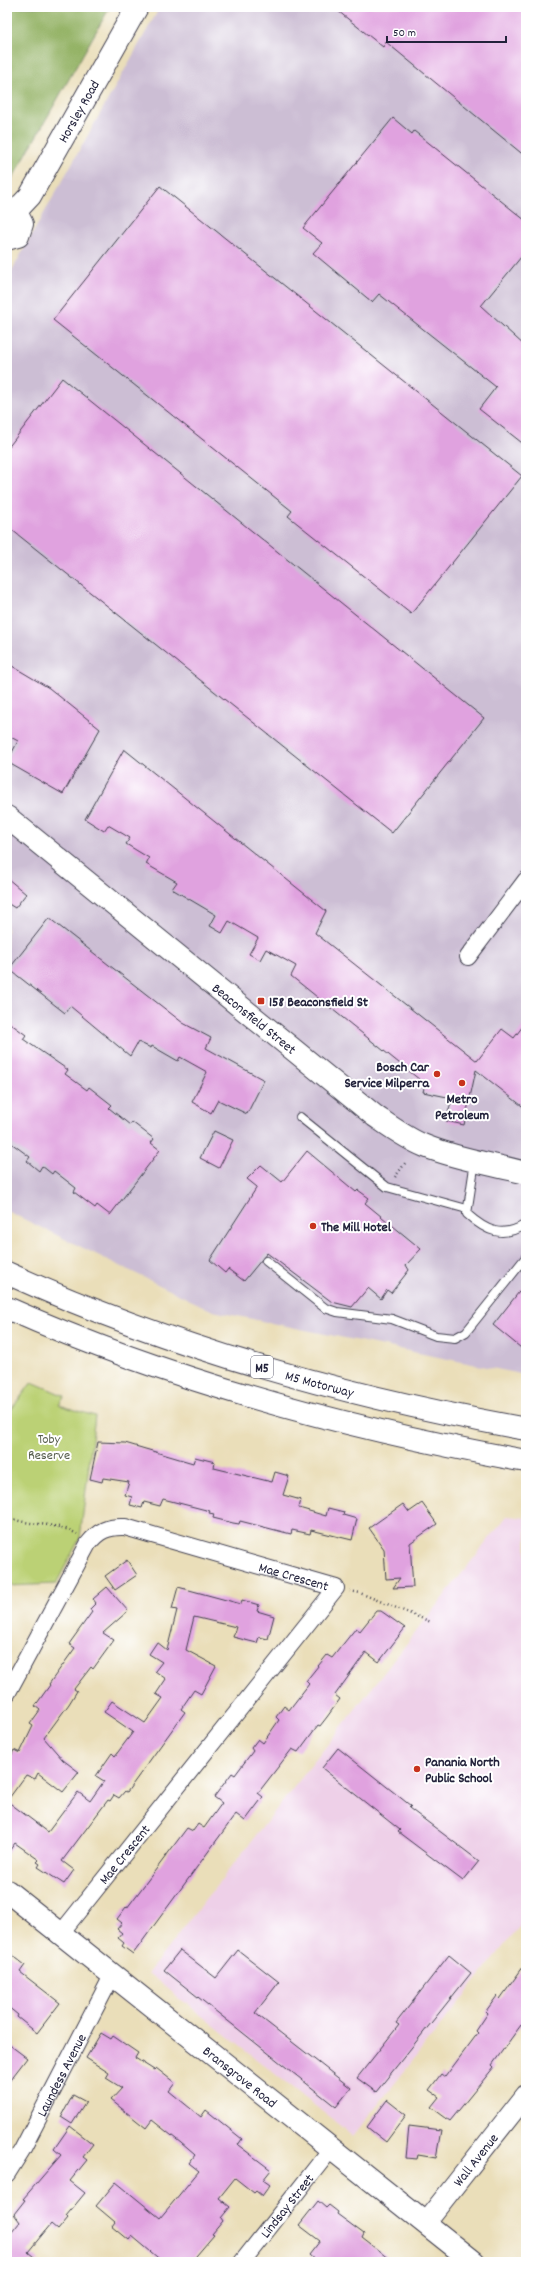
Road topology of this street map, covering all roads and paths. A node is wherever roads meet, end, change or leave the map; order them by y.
1 (137, 7) edge
2 (11, 212) edge
3 (7, 239) edge
4 (7, 817) edge
5 (526, 880) edge
6 (468, 957) dead end
7 (300, 1117) dead end
8 (475, 1160) junction
9 (406, 1162) dead end
10 (526, 1173) edge
11 (394, 1179) dead end
12 (467, 1209) junction
13 (526, 1224) edge
14 (526, 1257) edge
15 (266, 1261) dead end
16 (7, 1273) edge
17 (7, 1308) edge
18 (526, 1428) edge
19 (526, 1461) edge
20 (7, 1517) edge
21 (90, 1542) junction
22 (336, 1588) junction
23 (431, 1622) dead end
24 (7, 1694) edge
25 (7, 1892) edge
26 (61, 1933) junction
27 (113, 1974) junction
28 (526, 2095) edge
29 (331, 2149) junction
30 (7, 2174) edge
31 (425, 2223) junction
32 (242, 2262) edge
33 (474, 2262) edge

1 - 2 main road, Horsley Road
2 - 3 main road
4 - 8 main road, Beaconsfield Street
5 - 6 street
7 - 12 lane
8 - 10 main road, Beaconsfield Street
8 - 12 lane
9 - 11 path
12 - 13 lane
14 - 15 lane
16 - 18 main road, M5 Motorway / M5
17 - 19 main road, M5
20 - 21 path
21 - 22 street, Mae Crescent
21 - 24 street, Mae Crescent
22 - 23 path
22 - 26 street, Mae Crescent
25 - 26 main road, Bransgrove Road
26 - 27 main road, Bransgrove Road
27 - 29 main road, Bransgrove Road
27 - 30 street, Laundess Avenue
28 - 31 street, Wall Avenue
29 - 31 main road, Bransgrove Road
29 - 32 street, Lindsay Street
31 - 33 main road, Bransgrove Road

